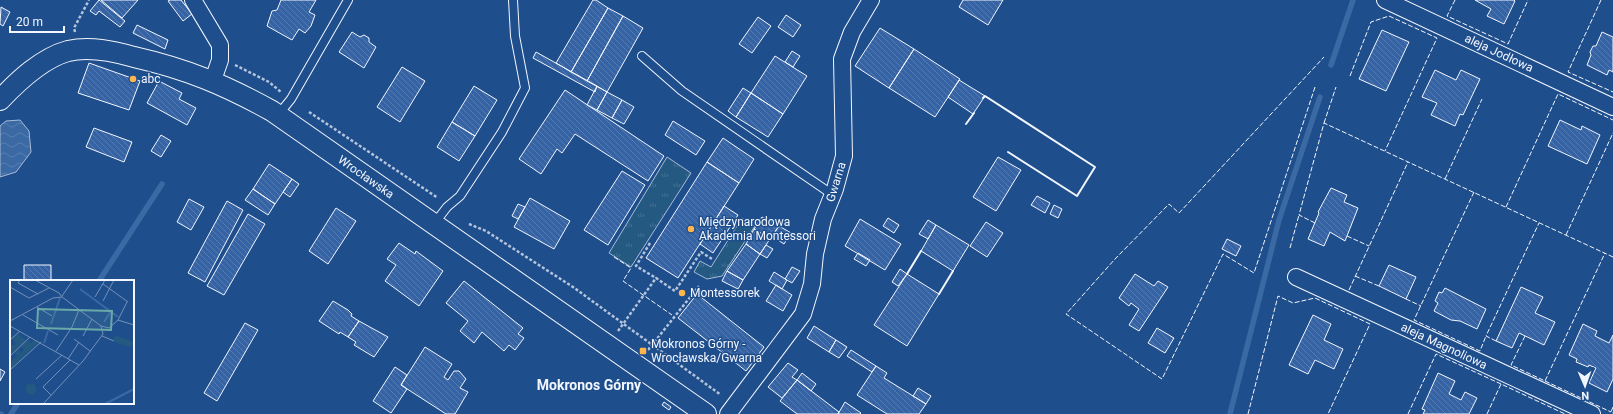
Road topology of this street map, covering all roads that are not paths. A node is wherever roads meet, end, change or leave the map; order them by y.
1 (193, 0) edge
2 (348, 0) edge
3 (513, 0) edge
4 (871, 0) edge
5 (1385, 0) edge
6 (642, 56) dead end
7 (213, 80) junction
8 (0, 100) edge
9 (1613, 107) edge
10 (278, 115) junction
11 (833, 195) junction
12 (434, 224) junction
13 (1296, 277) dead end
14 (728, 407) edge
15 (706, 414) edge
16 (1592, 414) edge

1 - 7 street
2 - 10 lane
3 - 12 lane
4 - 11 street, Gwarna
5 - 9 street, aleja Jodłowa
6 - 11 lane
7 - 8 street, Wrocławska
7 - 10 street, Wrocławska
10 - 12 street, Wrocławska
11 - 14 street, Gwarna
12 - 15 street, Wrocławska
13 - 16 street, aleja Magnoliowa

